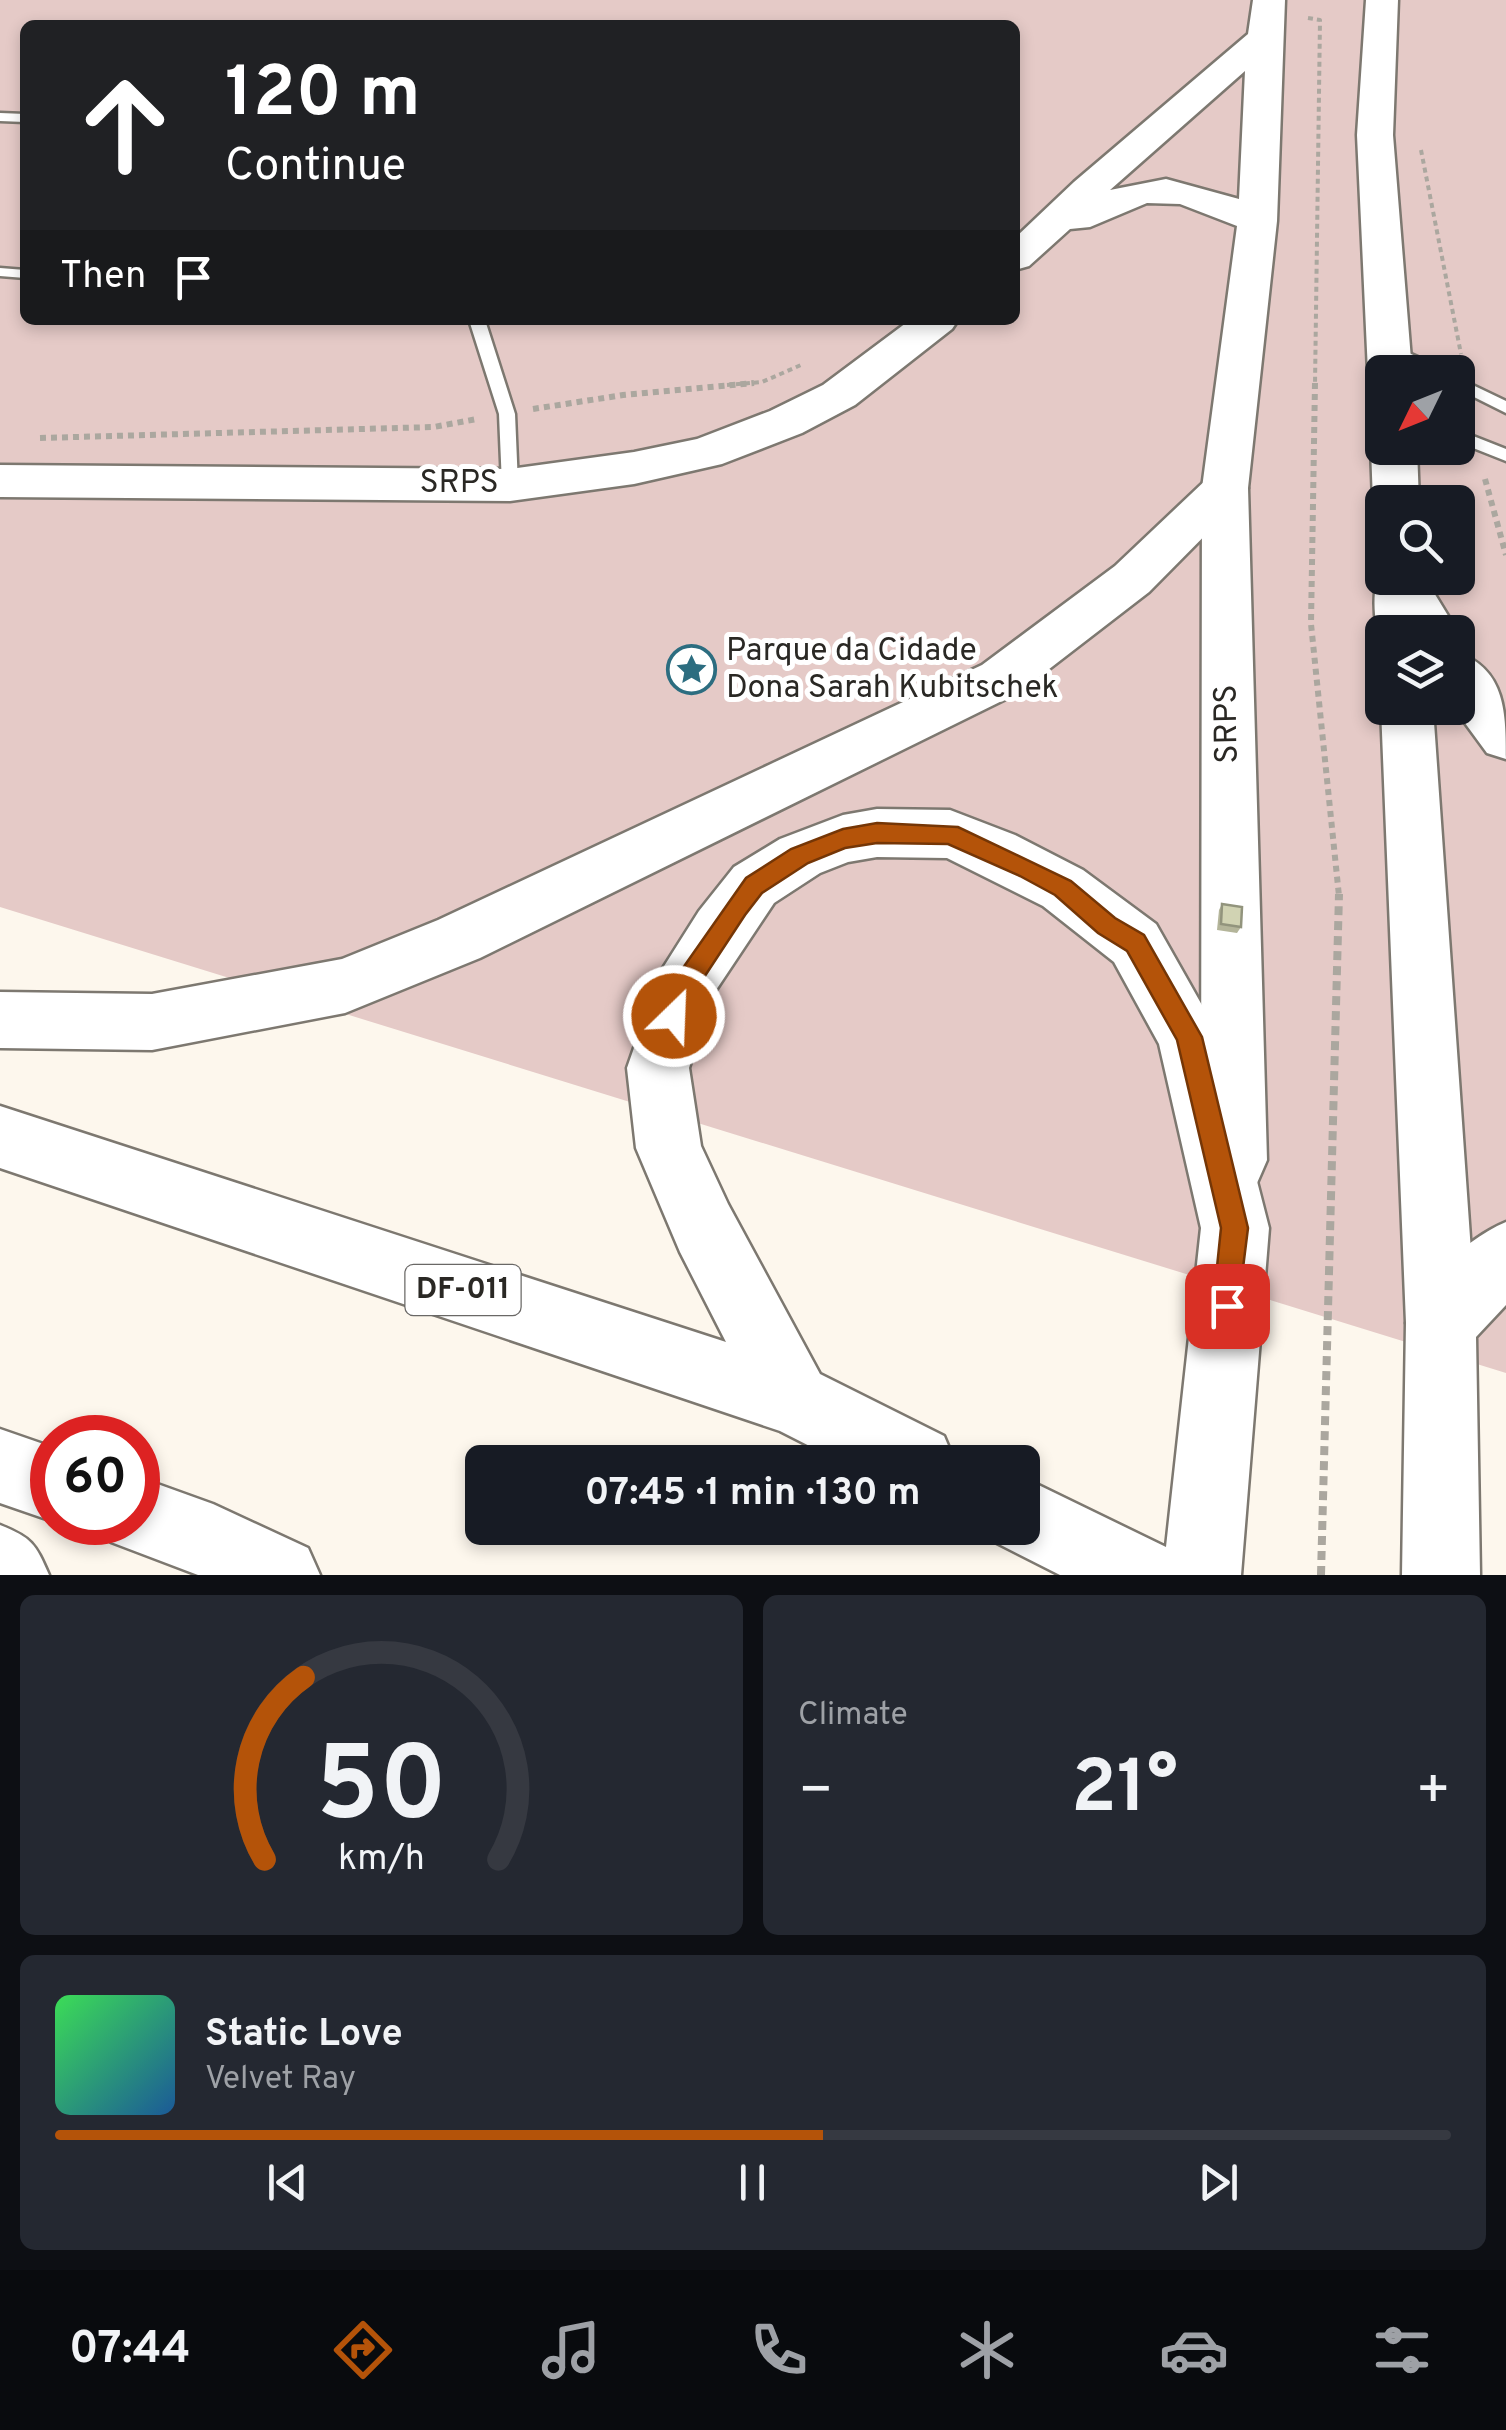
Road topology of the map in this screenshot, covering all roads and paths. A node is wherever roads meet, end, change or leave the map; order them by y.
1 (1382, 0) edge
2 (1266, 17) edge
3 (1375, 135) junction
4 (1257, 221) junction
5 (1028, 247) edge
6 (479, 325) edge
7 (931, 325) edge
8 (1390, 355) edge
9 (1458, 355) edge
10 (814, 360) dead end
11 (1475, 392) edge
12 (1506, 408) edge
13 (507, 414) junction
14 (40, 438) dead end
15 (1476, 443) joint
16 (1506, 456) edge
17 (0, 481) edge
18 (510, 484) junction
19 (1225, 488) junction
20 (1506, 555) edge
21 (1475, 695) edge
22 (1408, 725) edge
23 (1506, 738) edge
24 (0, 1020) edge
25 (0, 1136) edge
26 (1234, 1228) junction
27 (1506, 1256) edge
28 (1442, 1324) junction
29 (794, 1400) junction
30 (884, 1445) edge
31 (0, 1466) edge
32 (30, 1476) edge
33 (160, 1523) edge
34 (1040, 1524) edge
35 (0, 1564) edge
36 (10, 1575) edge
37 (281, 1575) edge
38 (1140, 1575) edge
39 (1202, 1575) edge
40 (1322, 1575) edge
41 (1441, 1575) edge

1 - 3 main road
2 - 4 main road, SRPS
2 - 5 main road
2 - 40 path
3 - 8 main road
3 - 9 path
4 - 5 main road
4 - 19 main road, SRPS
6 - 13 lane
7 - 18 main road, SRPS
10 - 13 path
11 - 12 lane
13 - 14 path
13 - 18 lane
15 - 16 lane
15 - 20 path
17 - 18 main road, SRPS
19 - 24 main road
19 - 26 main road, SRPS
21 - 23 main road
22 - 28 main road
25 - 29 main road, DF-011
26 - 29 main road
26 - 39 main road
27 - 28 main road
28 - 41 main road
29 - 30 main road, DF-011
31 - 32 main road
33 - 37 main road
34 - 38 main road
35 - 36 main road

